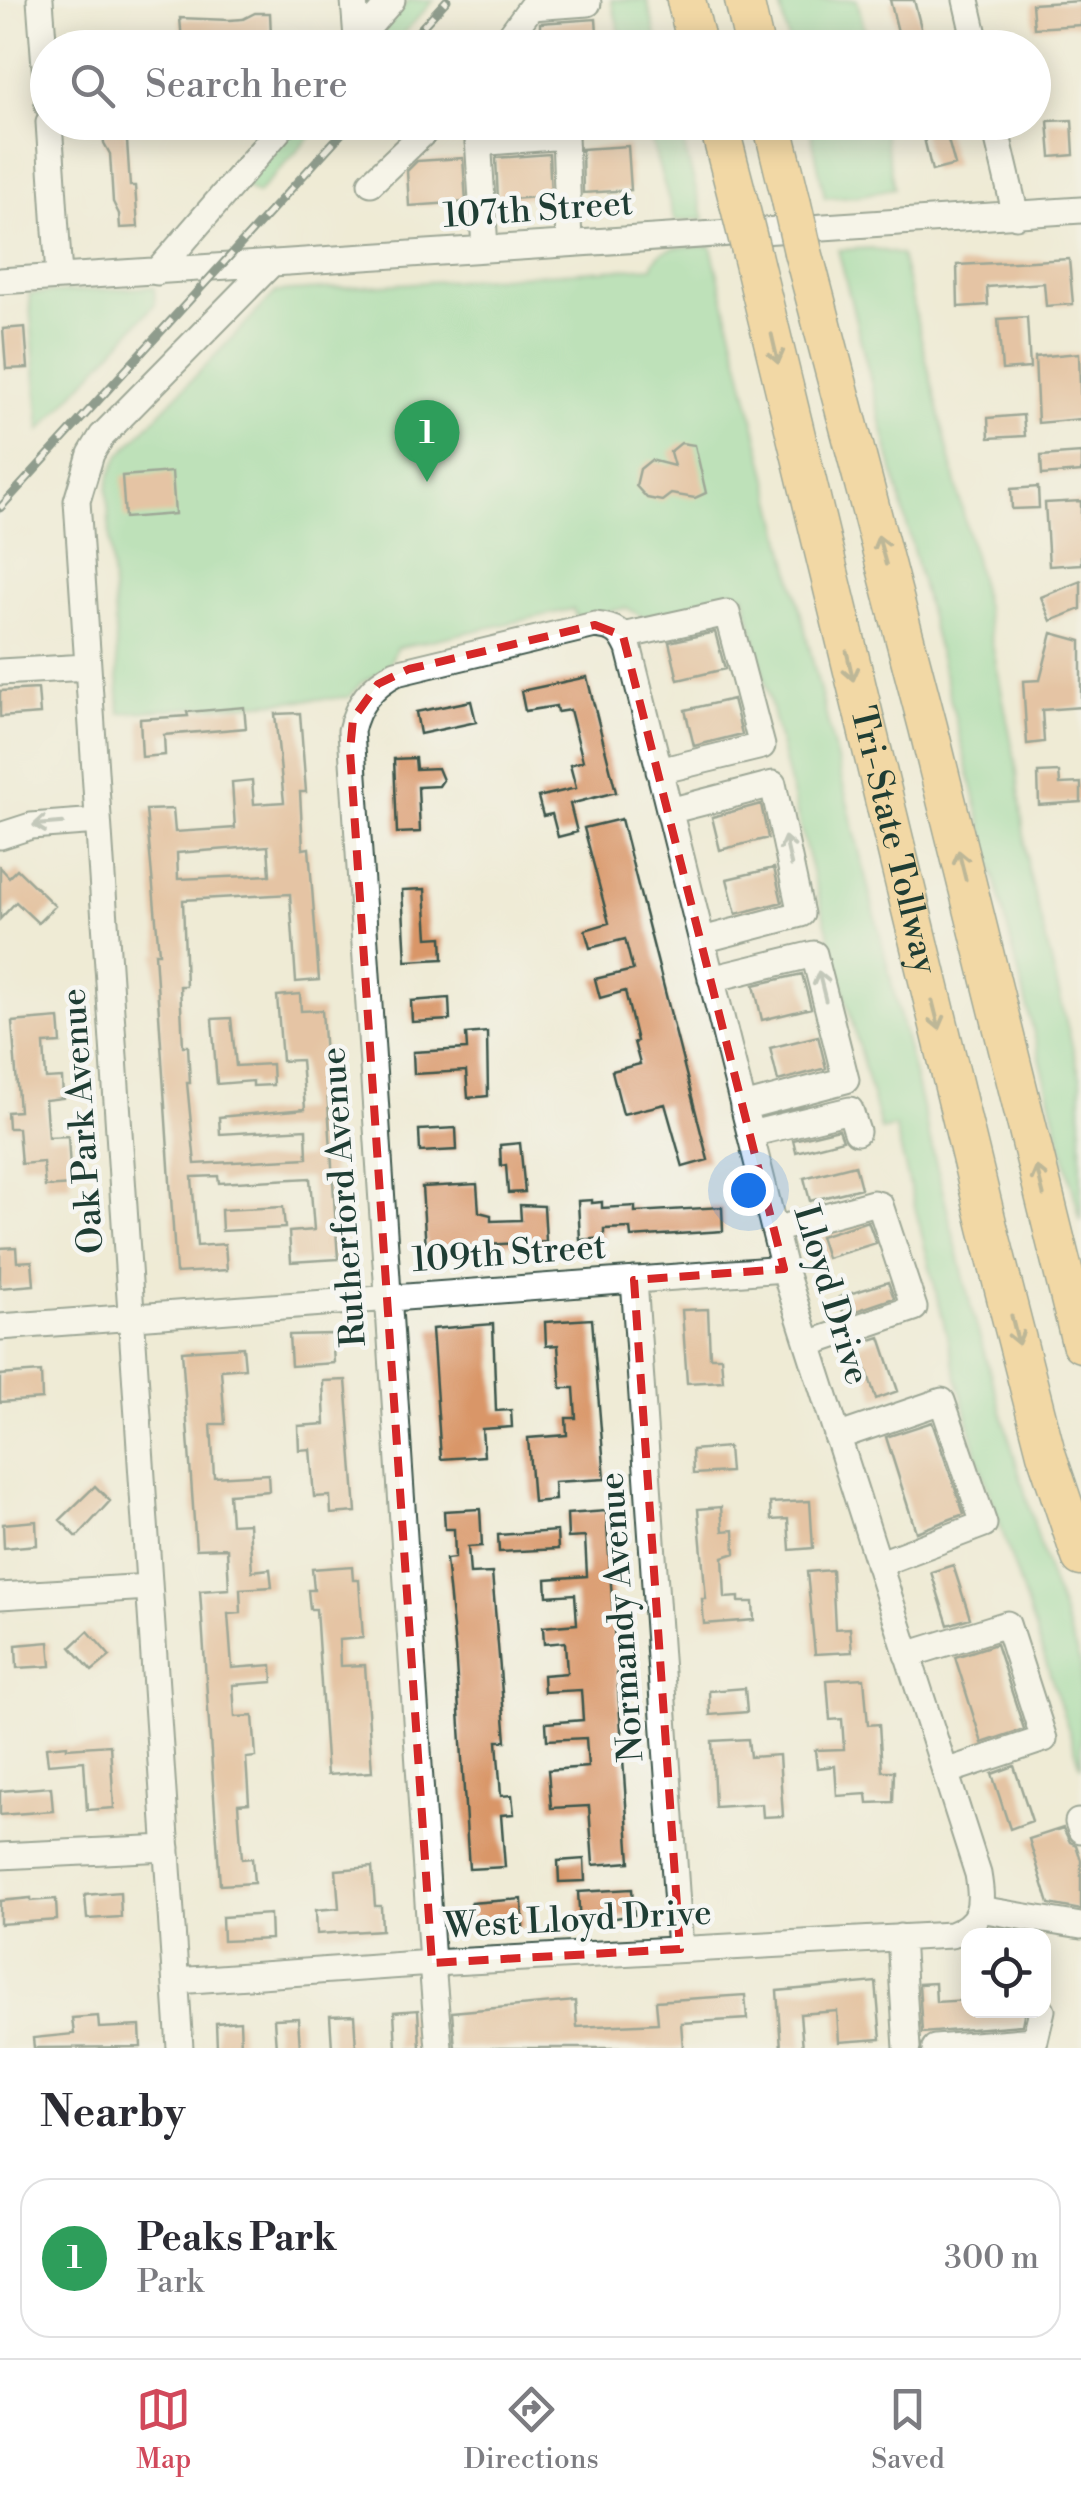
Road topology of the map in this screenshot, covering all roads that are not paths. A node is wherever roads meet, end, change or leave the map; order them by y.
1 (40, 0) edge
2 (354, 0) edge
3 (392, 0) edge
4 (686, 0) edge
5 (744, 0) edge
6 (966, 0) edge
7 (588, 4) dead end
8 (42, 30) edge
9 (354, 30) edge
10 (365, 30) edge
11 (515, 30) edge
12 (694, 30) edge
13 (751, 30) edge
14 (973, 30) edge
15 (50, 140) edge
16 (271, 140) edge
17 (415, 140) edge
18 (478, 140) edge
19 (564, 140) edge
20 (723, 140) edge
21 (776, 140) edge
22 (998, 140) edge
23 (371, 183) dead end
24 (1081, 210) edge
25 (1016, 216) junction
26 (568, 242) junction
27 (485, 248) junction
28 (272, 263) junction
29 (157, 272) junction
30 (60, 277) junction
31 (0, 281) edge
32 (621, 633) junction
33 (87, 667) junction
34 (0, 672) edge
35 (659, 771) junction
36 (670, 811) junction
37 (98, 820) junction
38 (0, 836) edge
39 (702, 940) junction
40 (712, 979) junction
41 (744, 1107) junction
42 (856, 1132) dead end
43 (750, 1134) junction
44 (774, 1230) junction
45 (784, 1269) junction
46 (634, 1280) junction
47 (386, 1297) junction
48 (131, 1317) junction
49 (0, 1327) edge
50 (1081, 1343) edge
51 (808, 1344) junction
52 (838, 1437) junction
53 (1081, 1558) edge
54 (878, 1564) junction
55 (149, 1587) junction
56 (0, 1596) edge
57 (908, 1655) junction
58 (945, 1772) junction
59 (167, 1848) junction
60 (0, 1856) edge
61 (974, 1922) edge
62 (1081, 1926) edge
63 (896, 1937) junction
64 (680, 1949) junction
65 (432, 1963) junction
66 (176, 1980) junction
67 (1040, 2018) edge
68 (180, 2048) edge
69 (439, 2048) edge
70 (898, 2048) edge
71 (907, 2048) edge
72 (935, 2048) edge

1 - 8 street
2 - 9 street
3 - 10 street
4 - 12 highway
5 - 13 highway
6 - 14 street
7 - 11 street
15 - 30 street
16 - 29 street
17 - 23 street
18 - 27 street
19 - 26 street
20 -> 53 highway, Tri-State Tollway, bridge
50 -> 21 highway, Tri-State Tollway, bridge
22 - 25 street
24 - 25 street, 107th Street
25 - 26 street, 107th Street
26 - 27 street, 107th Street
27 - 28 street, 107th Street
28 - 29 street, 107th Street
28 - 33 street, Oak Park Avenue
29 - 30 street, 107th Street
30 - 31 street, 107th Street
32 - 35 street, Lloyd Drive
32 - 35 street, Rutherford Avenue
32 - 47 street, Rutherford Avenue
33 - 34 street
33 - 37 street, Oak Park Avenue
35 - 36 street, Lloyd Drive
36 - 39 street, Lloyd Drive
39 -> 36 street
37 -> 38 street
37 - 48 street, Oak Park Avenue
39 - 40 street, Lloyd Drive
40 - 41 street, Lloyd Drive
41 -> 40 street
41 - 43 street, Lloyd Drive
42 - 43 street
43 - 44 street, Lloyd Drive
44 - 45 street, Lloyd Drive
44 - 51 street
45 - 46 street, 109th Street
45 - 51 street, Lloyd Drive
46 - 47 street, 109th Street
46 - 64 street, Normandy Avenue
47 - 48 street, 109th Street
47 - 65 street, Rutherford Avenue
48 - 49 street, 109th Street
48 - 55 street, Oak Park Avenue
51 - 52 street, Lloyd Drive
52 - 54 street, Lloyd Drive
52 - 54 street
54 - 57 street, Lloyd Drive
55 - 56 street
55 - 59 street, Oak Park Avenue
57 - 58 street, Lloyd Drive
57 - 58 street
58 - 61 street, Lloyd Drive
59 - 60 street
59 - 66 street, Oak Park Avenue
61 - 62 street, West Lloyd Drive
61 - 63 street, West Lloyd Drive
63 - 64 street, West Lloyd Drive
63 - 70 street
63 - 71 street
64 - 65 street, West Lloyd Drive
65 - 66 street, West Lloyd Drive
65 - 69 street, Rutherford Avenue
66 - 68 street, Oak Park Avenue
67 - 72 street

